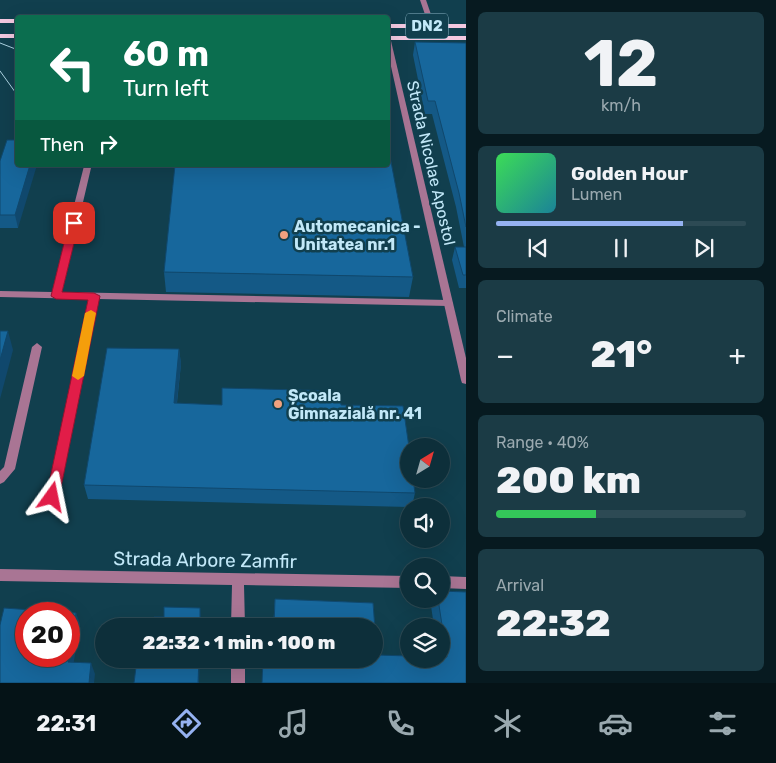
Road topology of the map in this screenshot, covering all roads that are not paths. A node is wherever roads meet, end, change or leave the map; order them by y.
1 (423, 0) edge
2 (0, 21) edge
3 (15, 22) edge
4 (390, 26) edge
5 (432, 26) junction
6 (466, 26) edge
7 (0, 36) edge
8 (15, 36) edge
9 (466, 38) edge
10 (390, 39) edge
11 (390, 48) edge
12 (87, 168) dead end
13 (0, 294) edge
14 (56, 296) junction
15 (94, 296) junction
16 (448, 303) junction
17 (37, 347) dead end
18 (466, 380) edge
19 (0, 479) edge
20 (52, 497) dead end
21 (0, 575) edge
22 (238, 580) junction
23 (400, 582) edge
24 (450, 582) edge
25 (466, 583) edge
26 (238, 618) edge
27 (238, 668) edge
28 (238, 683) edge

1 - 5 street
2 - 3 main road
4 - 5 main road, DN2
5 - 6 main road, DN2
7 - 8 main road
9 - 10 main road, DN2
11 - 16 street, Strada Nicolae Apostol
12 - 14 street
13 - 14 street
14 - 15 street
15 - 16 street
15 - 20 street
16 - 18 street, Strada Nicolae Apostol
17 - 19 street
21 - 22 street, Strada Arbore Zamfir
22 - 23 street, Strada Arbore Zamfir
22 - 26 street
24 - 25 street
27 - 28 street

